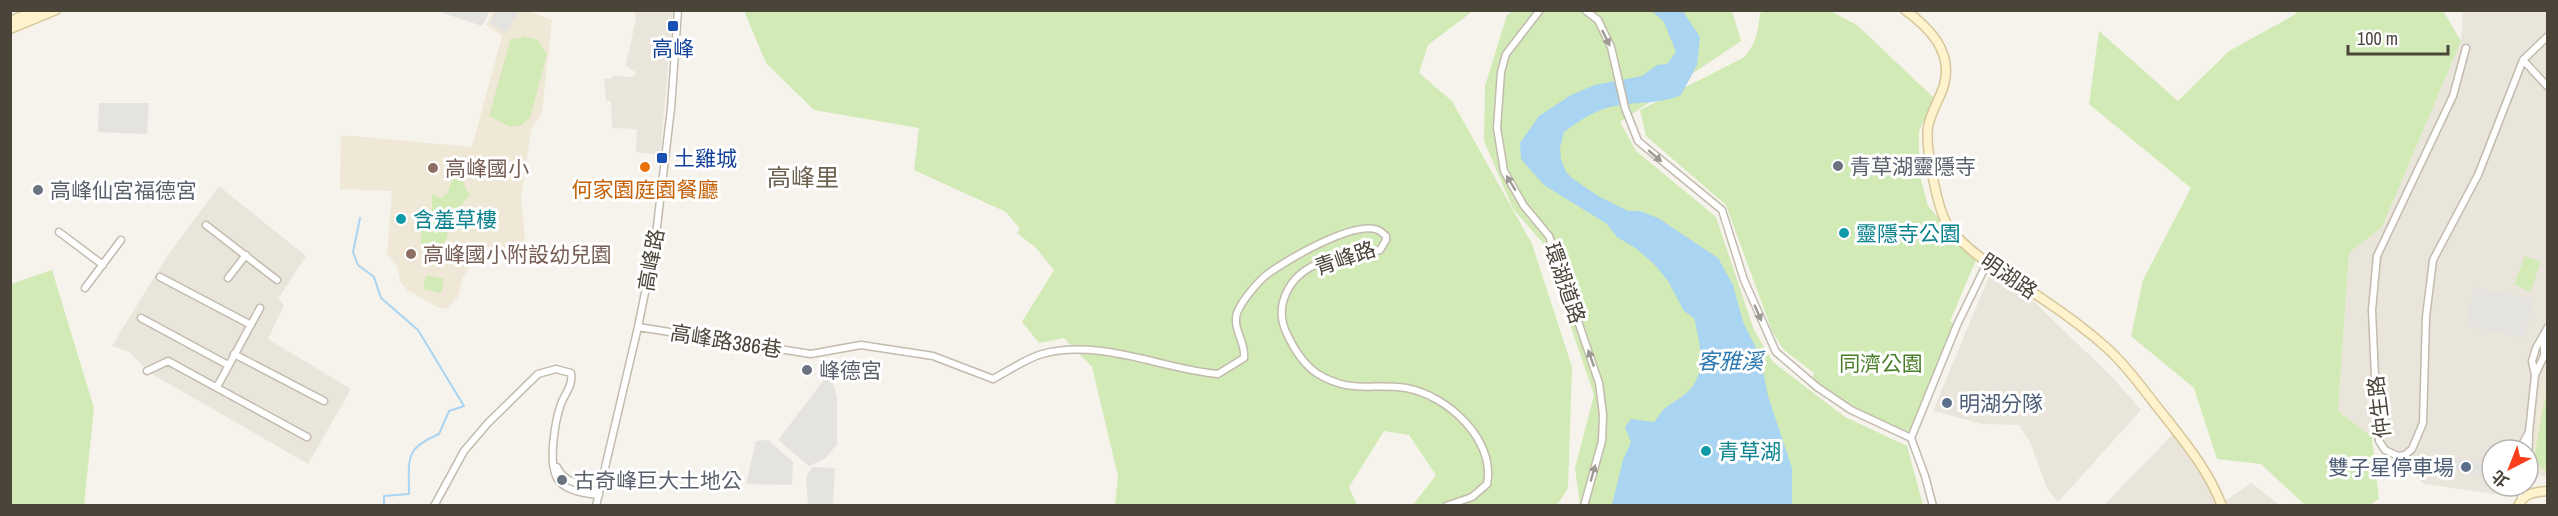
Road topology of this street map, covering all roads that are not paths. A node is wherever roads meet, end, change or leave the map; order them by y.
1 (37, 10) edge
2 (56, 10) edge
3 (678, 10) edge
4 (1540, 10) edge
5 (1585, 10) edge
6 (1905, 10) edge
7 (10, 21) edge
8 (10, 29) edge
9 (2547, 38) edge
10 (2466, 48) dead end
11 (2523, 60) junction
12 (2547, 87) edge
13 (206, 225) dead end
14 (59, 232) dead end
15 (122, 240) dead end
16 (246, 255) junction
17 (1988, 261) junction
18 (103, 266) junction
19 (159, 277) dead end
20 (228, 278) dead end
21 (277, 280) dead end
22 (85, 288) dead end
23 (260, 308) dead end
24 (141, 318) dead end
25 (251, 325) junction
26 (638, 327) junction
27 (2547, 327) edge
28 (2546, 338) edge
29 (1089, 350) joint
30 (234, 354) junction
31 (228, 365) junction
32 (147, 371) dead end
33 (217, 387) junction
34 (324, 401) dead end
35 (2529, 432) junction
36 (307, 436) dead end
37 (1911, 438) junction
38 (2526, 438) edge
39 (2529, 438) edge
40 (2547, 491) edge
41 (599, 495) junction
42 (2520, 502) edge
43 (434, 506) edge
44 (596, 506) edge
45 (1446, 506) edge
46 (1584, 506) edge
47 (1933, 506) edge
48 (2222, 506) edge

1 - 7 street
2 - 8 street
3 - 26 street, 高峰路
46 -> 4 street, 環湖道路
5 -> 37 street
6 - 17 street, 明湖路
9 - 11 street
10 - 11 street, 仲生路
11 - 12 street
13 - 16 street
14 - 18 street
15 - 18 street
16 - 20 street
16 - 21 street
17 - 37 street
17 - 48 street, 明湖路
18 - 22 street
19 - 25 street
23 - 25 street
24 - 31 street
25 - 30 street
26 - 29 street, 高峰路386巷
26 - 41 street, 高峰路
27 - 28 street
28 - 35 street
29 - 45 street, 青峰路
30 - 31 street
30 - 34 street
31 - 33 street
32 - 33 street
33 - 36 street
35 - 38 street
35 - 39 street
37 - 47 street
40 - 42 street
41 - 43 street
41 - 44 street, 高峰路

